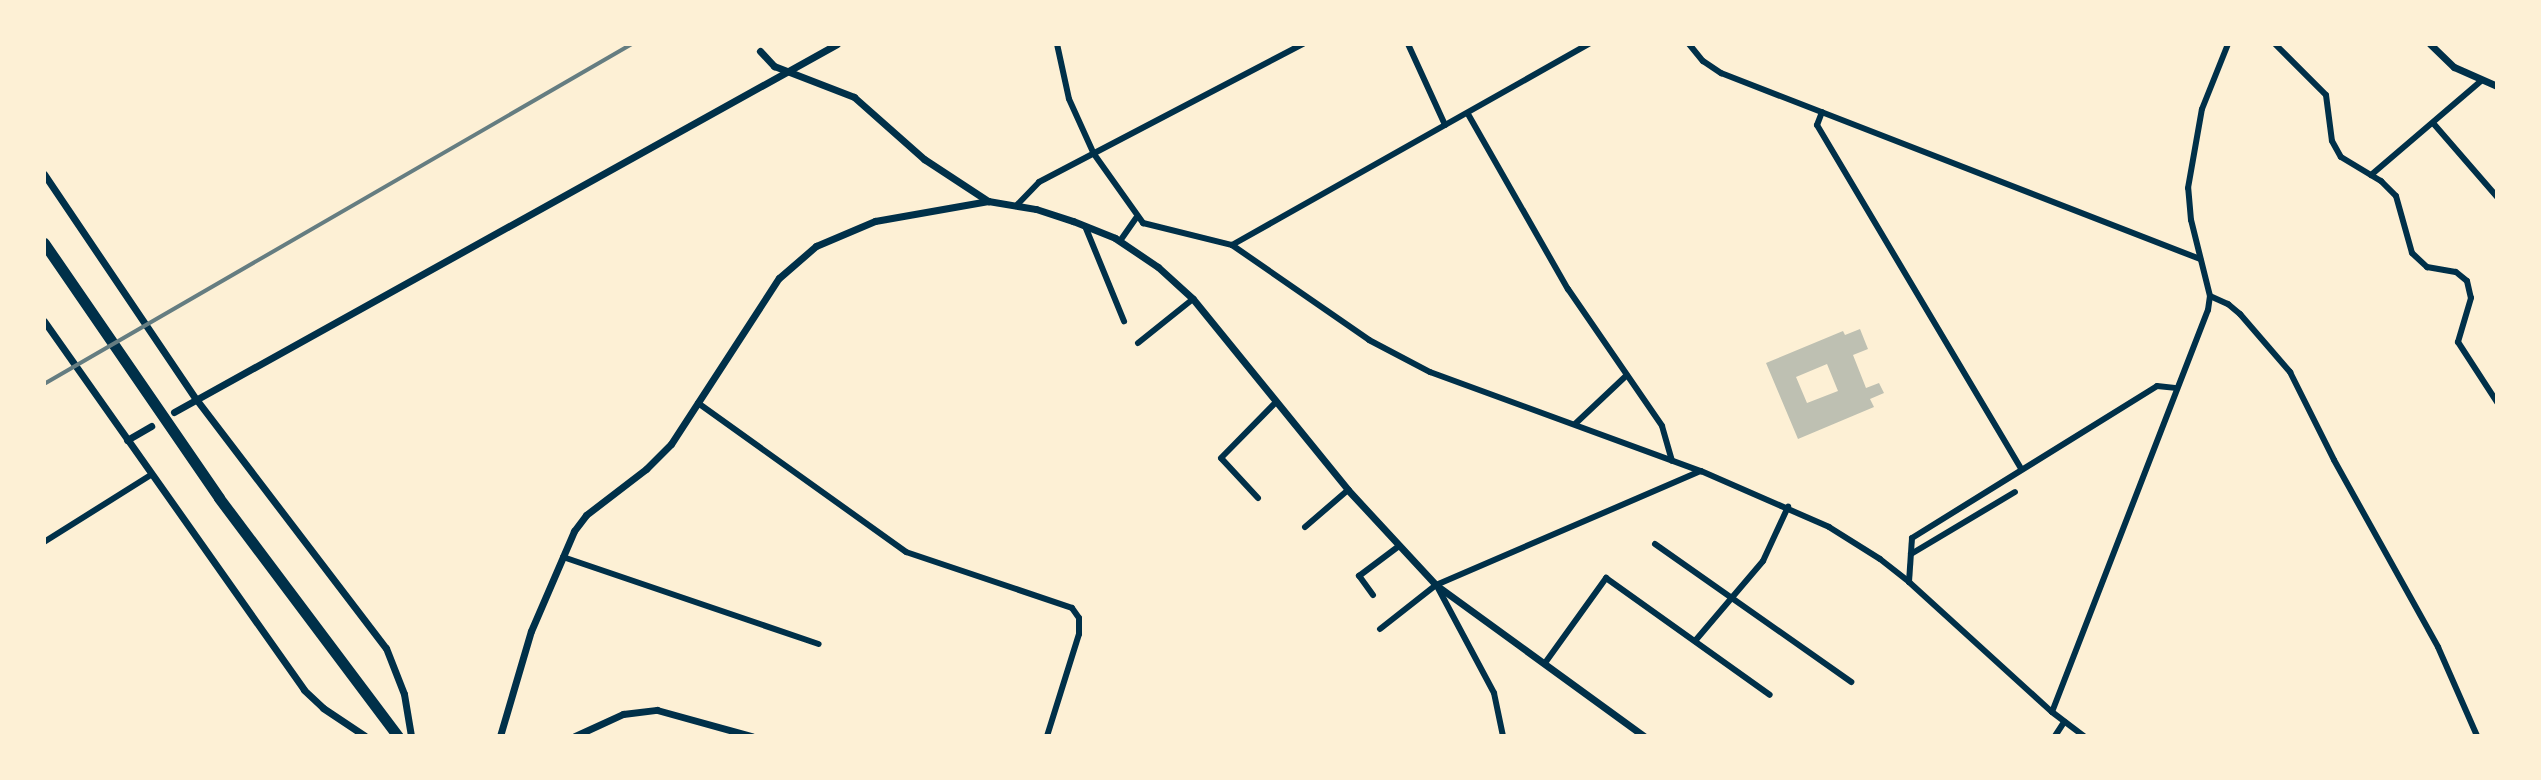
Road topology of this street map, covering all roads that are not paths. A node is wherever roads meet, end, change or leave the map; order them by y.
1 (837, 44) edge
2 (1057, 44) edge
3 (1303, 44) edge
4 (1408, 44) edge
5 (1589, 44) edge
6 (1689, 44) edge
7 (2228, 44) edge
8 (2275, 44) edge
9 (2430, 44) edge
10 (760, 51) dead end
11 (789, 70) junction
12 (2481, 81) junction
13 (2497, 86) edge
14 (1822, 112) junction
15 (1468, 114) junction
16 (2433, 123) junction
17 (1445, 125) junction
18 (1094, 154) junction
19 (44, 174) edge
20 (2371, 175) junction
21 (2497, 197) edge
22 (988, 201) junction
23 (1016, 206) junction
24 (1136, 218) junction
25 (1085, 226) junction
26 (1120, 241) junction
27 (44, 243) edge
28 (1232, 245) junction
29 (2200, 259) junction
30 (2210, 296) junction
31 (1193, 299) junction
32 (44, 321) edge
33 (1124, 321) dead end
34 (1138, 343) dead end
35 (1627, 375) junction
36 (2175, 388) junction
37 (196, 399) junction
38 (2497, 402) edge
39 (698, 403) junction
40 (1275, 403) junction
41 (174, 412) dead end
42 (1575, 424) junction
43 (151, 426) dead end
44 (127, 440) junction
45 (1672, 461) junction
46 (2021, 468) junction
47 (1701, 471) junction
48 (151, 475) junction
49 (1348, 490) junction
50 (2015, 492) dead end
51 (1258, 498) dead end
52 (1788, 507) junction
53 (1305, 527) dead end
54 (44, 542) edge
55 (1655, 544) dead end
56 (1399, 546) junction
57 (1911, 554) junction
58 (563, 557) junction
59 (1909, 582) junction
60 (1436, 585) junction
61 (1373, 595) dead end
62 (1731, 598) junction
63 (1380, 629) dead end
64 (1695, 641) junction
65 (819, 644) dead end
66 (1545, 663) junction
67 (1851, 682) dead end
68 (1770, 695) dead end
69 (2052, 712) junction
70 (2064, 722) junction
71 (402, 733) edge
72 (365, 736) edge
73 (500, 736) edge
74 (575, 736) edge
75 (751, 736) edge
76 (1047, 736) edge
77 (1503, 736) edge
78 (1644, 736) edge
79 (2055, 736) edge
80 (2084, 736) edge
81 (2477, 736) edge

1 - 11 street
2 - 18 street
3 - 18 street
4 - 17 street
5 - 15 street
6 - 14 street
7 - 29 street
8 - 20 street
9 - 12 street
10 - 11 street
11 - 22 street
11 - 37 street
12 - 13 street
12 - 16 street
14 - 29 street
14 - 46 street
15 - 17 street
15 - 35 street
16 - 20 street
16 - 21 street
17 - 28 street
18 - 23 street
18 - 24 street
19 - 37 street
20 - 38 street
22 - 23 street
22 - 39 street
23 - 25 street
24 - 26 street
24 - 28 street
25 - 26 street
25 - 33 street
26 - 31 street
27 - 71 highway
28 - 42 street
29 - 30 street
30 - 36 street
30 - 81 street
31 - 34 street
31 - 40 street
32 - 44 street
35 - 42 street
35 - 45 street
36 - 46 street
36 - 69 street
37 - 41 street
37 - 71 street
39 - 58 street
39 - 76 street
40 - 49 street
40 - 51 street
42 - 45 street
43 - 44 street
44 - 48 street
45 - 47 street
46 - 57 street
47 - 52 street
47 - 60 street
48 - 54 street
48 - 72 street
49 - 53 street
49 - 56 street
50 - 57 street
52 - 59 street
52 - 62 street
55 - 62 street
56 - 60 street
56 - 61 street
57 - 59 street
58 - 65 street
58 - 73 street
59 - 69 street
60 - 63 street
60 - 66 street
60 - 77 street
62 - 64 street
62 - 67 street
64 - 66 street
64 - 68 street
66 - 78 street
69 - 70 street
70 - 79 street
70 - 80 street
74 - 75 street

